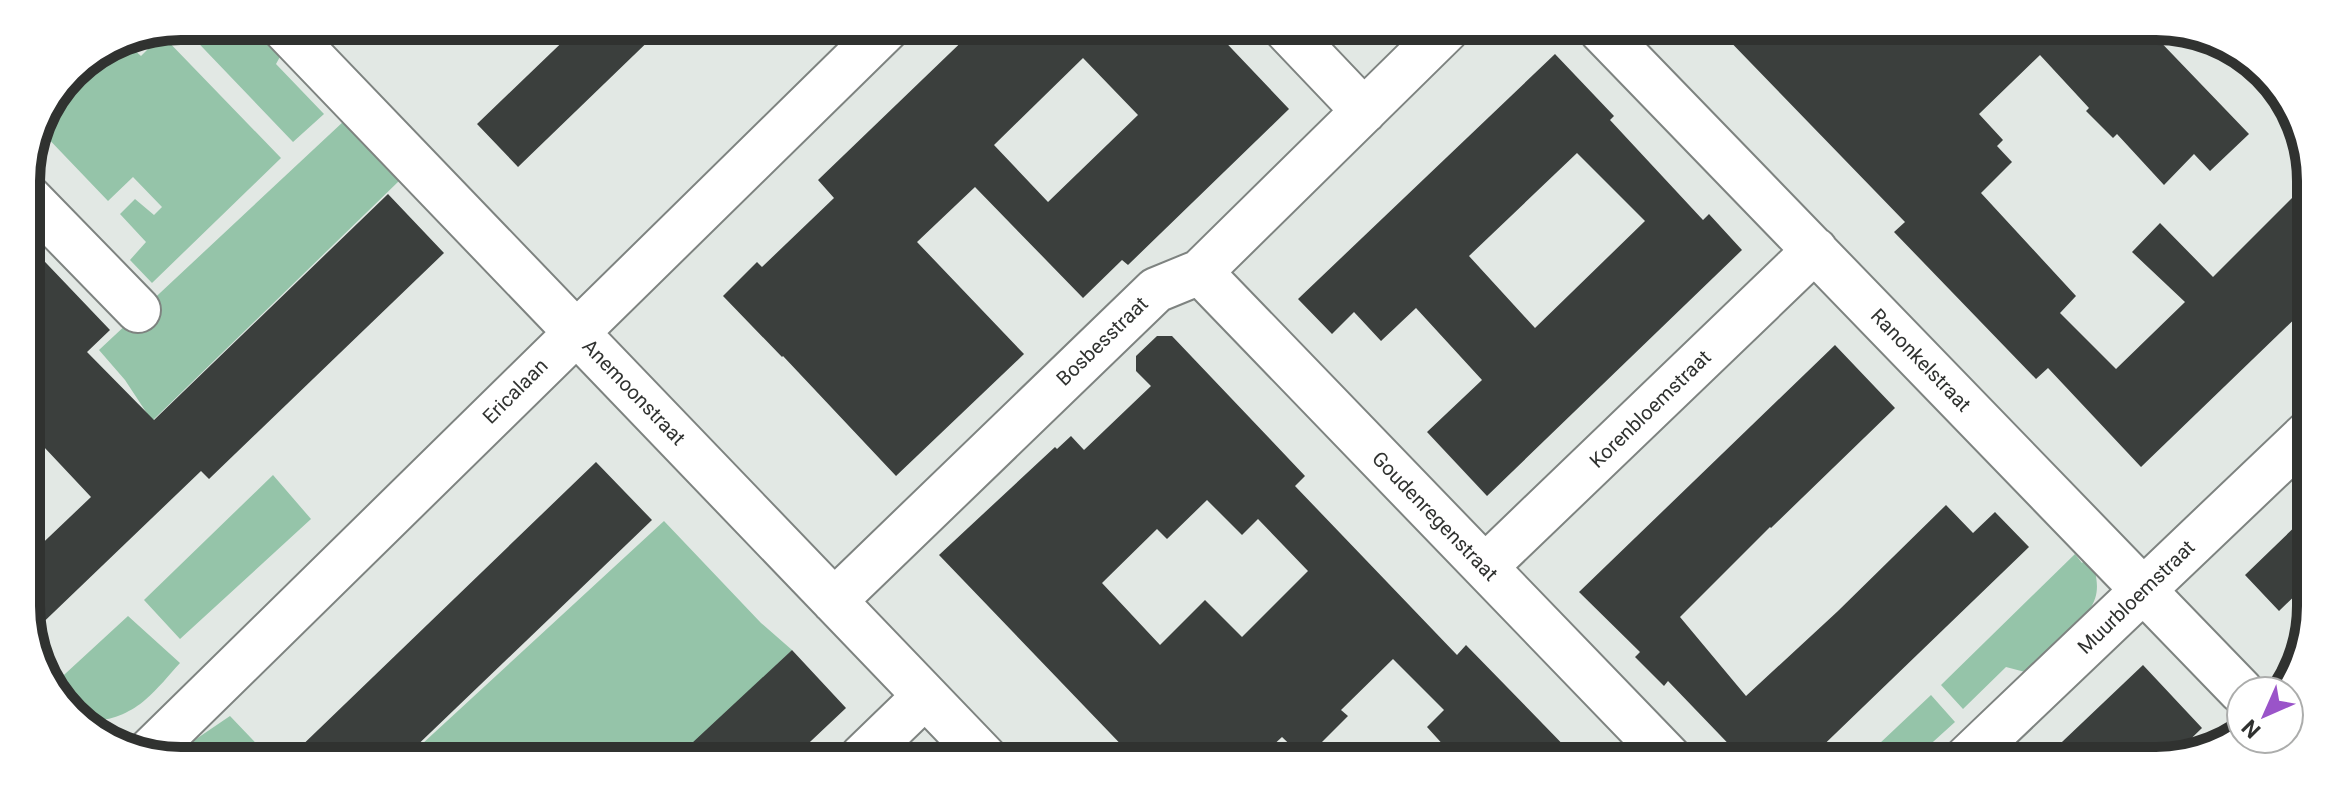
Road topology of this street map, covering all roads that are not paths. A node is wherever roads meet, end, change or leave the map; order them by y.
1 (295, 40) edge
2 (875, 40) edge
3 (1296, 40) edge
4 (1436, 40) edge
5 (1611, 40) edge
6 (1364, 111) junction
7 (40, 209) edge
8 (1815, 250) junction
9 (1200, 272) junction
10 (138, 310) dead end
11 (576, 332) junction
12 (2297, 444) edge
13 (1485, 567) junction
14 (2143, 590) junction
15 (834, 601) junction
16 (2225, 675) edge
17 (925, 696) junction
18 (157, 745) edge
19 (872, 747) edge
20 (974, 747) edge
21 (1658, 747) edge
22 (1979, 747) edge

1 - 11 street, Anemoonstraat
2 - 11 street, Ericalaan
3 - 6 street
4 - 6 street, Bosbesstraat
5 - 8 street, Ranonkelstraat
6 - 9 street, Bosbesstraat
7 - 10 street
8 - 13 street, Korenbloemstraat
8 - 14 street, Ranonkelstraat
9 - 13 street, Goudenregenstraat
9 - 15 street, Bosbesstraat
11 - 15 street, Anemoonstraat
11 - 18 street, Ericalaan
12 - 14 street, Muurbloemstraat
13 - 21 street, Goudenregenstraat
14 - 16 street, Ranonkelstraat
14 - 22 street, Muurbloemstraat
15 - 17 street, Anemoonstraat
17 - 19 street
17 - 20 street, Anemoonstraat

